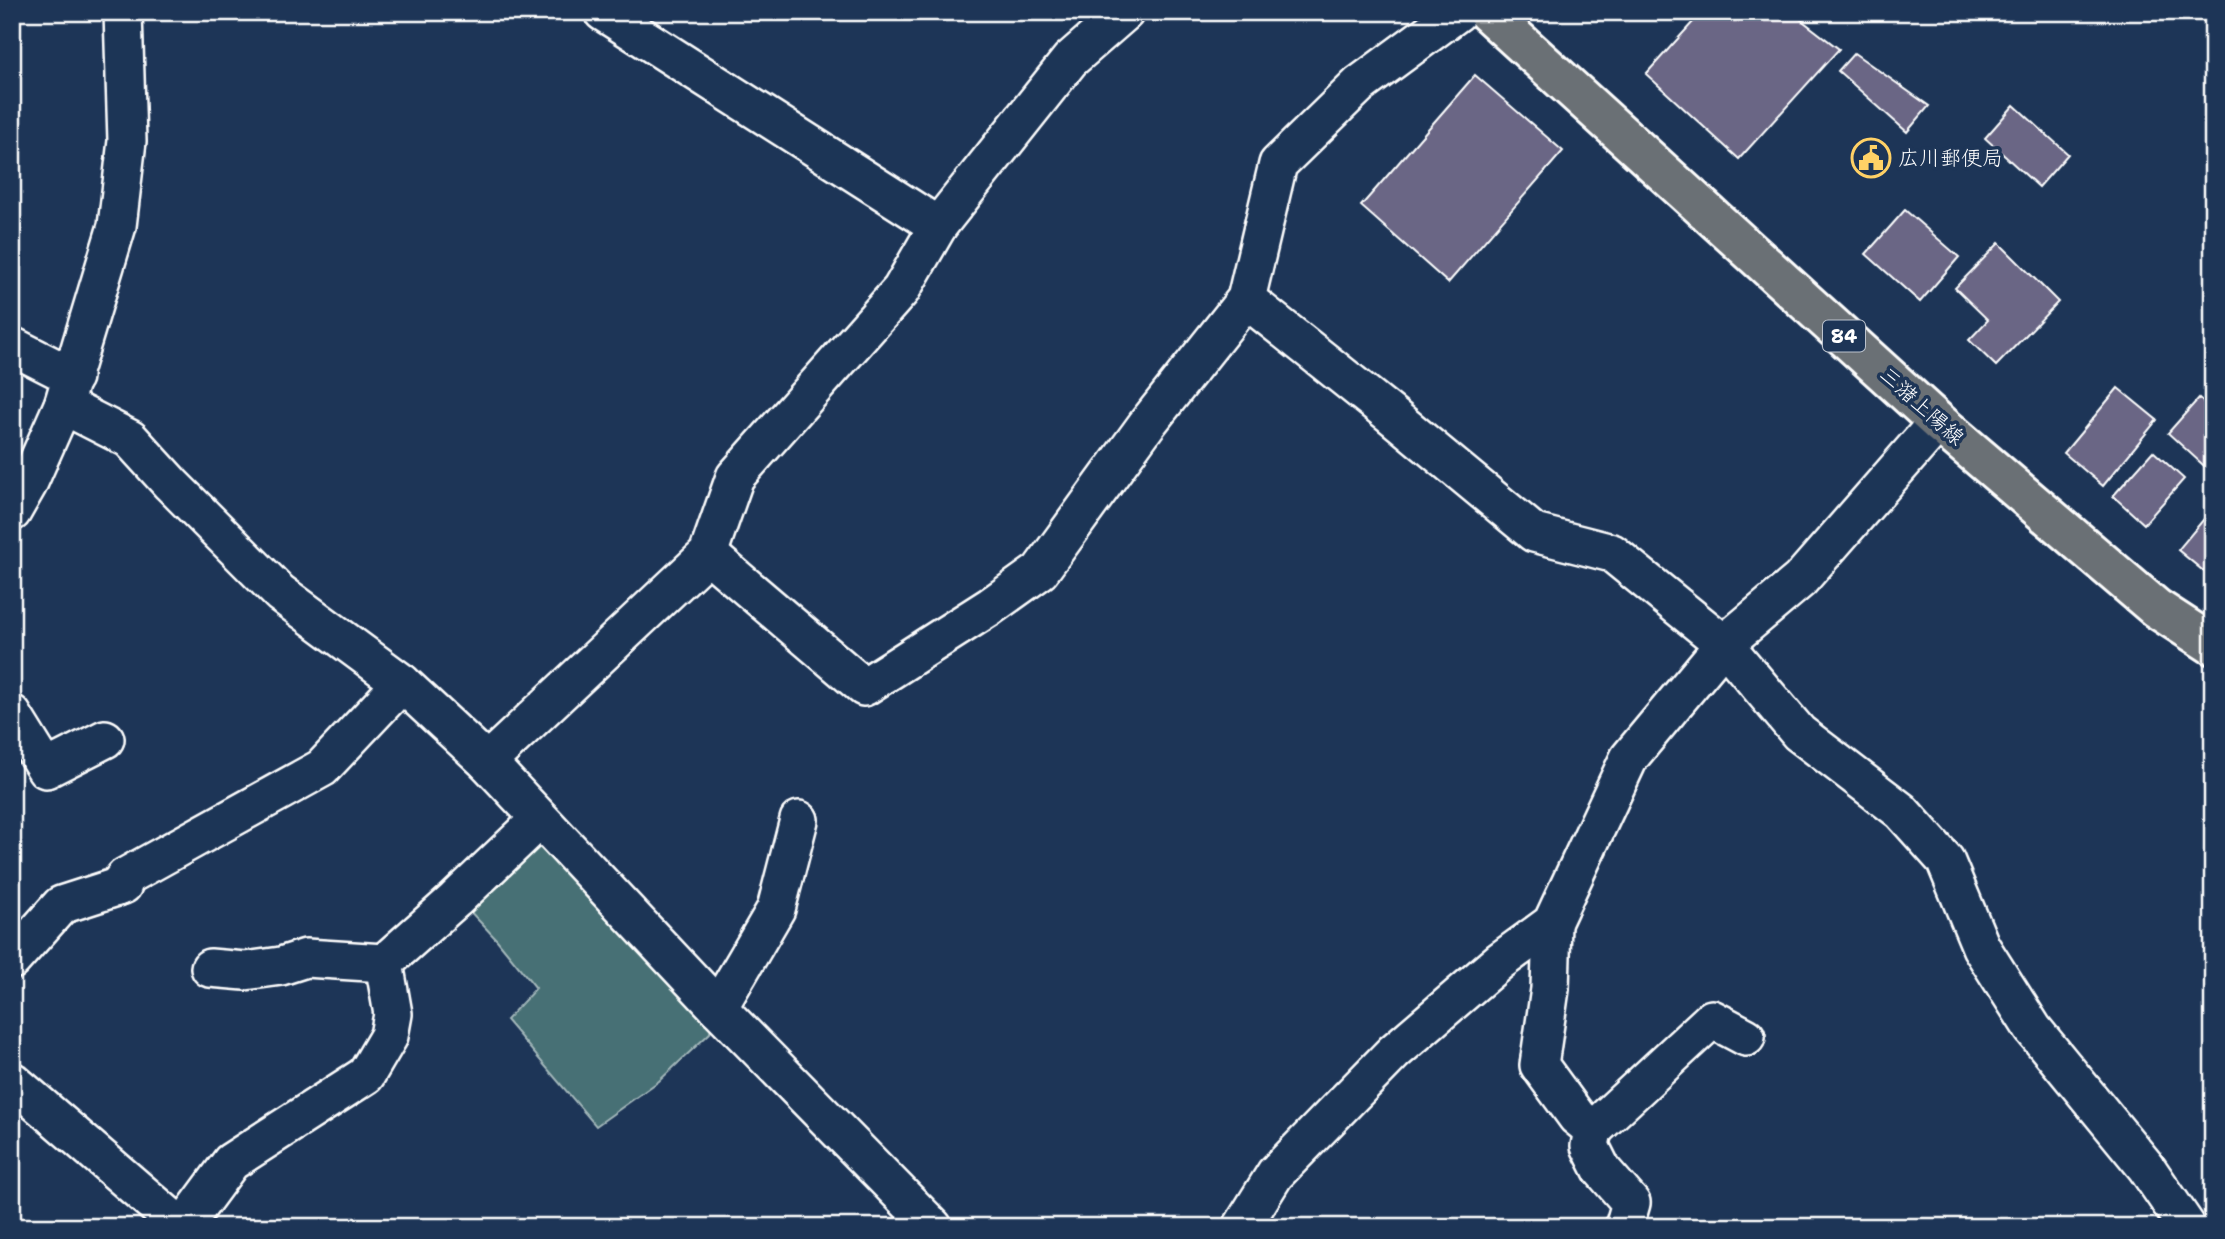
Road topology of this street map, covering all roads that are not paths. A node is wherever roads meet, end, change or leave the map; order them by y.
1 (123, 12) edge
2 (603, 12) edge
3 (1125, 12) edge
4 (1458, 12) edge
5 (1488, 12) edge
6 (938, 226) junction
7 (1247, 299) junction
8 (12, 346) edge
9 (68, 391) junction
10 (1938, 422) junction
11 (12, 512) edge
12 (708, 554) junction
13 (1724, 644) junction
14 (2213, 645) edge
15 (402, 683) junction
16 (12, 714) edge
17 (105, 739) dead end
18 (487, 762) junction
19 (540, 819) junction
20 (799, 820) dead end
21 (1552, 923) junction
22 (12, 960) edge
23 (384, 963) junction
24 (211, 968) dead end
25 (718, 1008) junction
26 (1746, 1037) dead end
27 (12, 1081) edge
28 (1594, 1130) junction
29 (182, 1227) edge
30 (933, 1227) edge
31 (1242, 1227) edge
32 (1624, 1227) edge
33 (2187, 1227) edge

1 - 9 street
2 - 6 street
3 - 6 street
4 - 7 street
5 - 10 main road, 三潴上陽線 / 84
6 - 12 street
7 - 12 street
7 - 13 street
8 - 9 street
9 - 11 street
9 - 15 street
10 - 13 street
10 - 14 main road, 三潴上陽線 / 84
12 - 18 street
13 - 21 street
13 - 33 street
15 - 18 street
15 - 22 street
16 - 17 street
18 - 19 street
19 - 23 street
19 - 25 street
20 - 25 street
21 - 28 street
21 - 31 street
23 - 24 street
23 - 29 street
25 - 30 street
26 - 28 street
27 - 29 street
28 - 32 street

